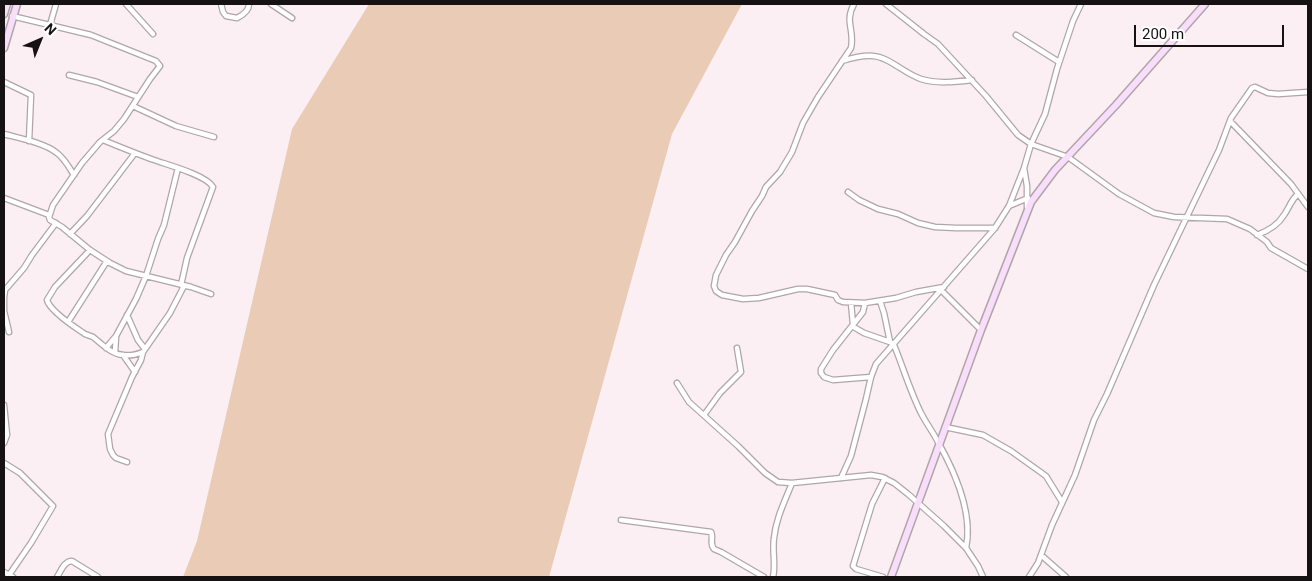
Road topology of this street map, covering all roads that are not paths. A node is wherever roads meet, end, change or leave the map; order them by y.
1 (7, 4) edge
2 (17, 4) edge
3 (56, 4) edge
4 (126, 4) edge
5 (221, 4) edge
6 (249, 4) edge
7 (271, 4) edge
8 (854, 4) edge
9 (886, 4) edge
10 (1080, 4) edge
11 (1206, 4) edge
12 (4, 14) edge
13 (12, 16) junction
14 (292, 18) dead end
15 (50, 25) junction
16 (154, 34) dead end
17 (1016, 35) dead end
18 (4, 48) edge
19 (842, 61) junction
20 (1059, 62) junction
21 (69, 75) dead end
22 (972, 80) junction
23 (4, 82) edge
24 (1308, 92) edge
25 (138, 98) junction
26 (133, 106) junction
27 (1230, 121) junction
28 (4, 134) edge
29 (214, 137) dead end
30 (103, 140) junction
31 (29, 141) junction
32 (1031, 144) junction
33 (135, 153) junction
34 (1068, 157) junction
35 (178, 168) junction
36 (1024, 168) junction
37 (74, 175) junction
38 (848, 192) dead end
39 (1298, 194) junction
40 (4, 198) edge
41 (1028, 198) junction
42 (1009, 206) junction
43 (1308, 207) edge
44 (49, 214) junction
45 (1026, 214) junction
46 (1186, 218) junction
47 (56, 224) junction
48 (995, 228) junction
49 (70, 234) junction
50 (1257, 235) junction
51 (90, 250) junction
52 (107, 261) junction
53 (1308, 269) edge
54 (146, 276) junction
55 (183, 286) junction
56 (942, 289) junction
57 (210, 294) dead end
58 (4, 298) edge
59 (880, 301) junction
60 (851, 303) junction
61 (866, 303) junction
62 (127, 315) junction
63 (68, 322) junction
64 (853, 325) junction
65 (981, 330) junction
66 (9, 332) dead end
67 (116, 336) junction
68 (892, 343) junction
69 (106, 348) junction
70 (737, 348) dead end
71 (144, 350) junction
72 (115, 352) junction
73 (123, 355) junction
74 (135, 372) junction
75 (871, 377) junction
76 (677, 383) dead end
77 (4, 405) edge
78 (704, 415) junction
79 (945, 427) junction
80 (4, 443) edge
81 (939, 444) junction
82 (127, 462) dead end
83 (4, 463) edge
84 (841, 478) junction
85 (885, 478) junction
86 (792, 483) junction
87 (918, 502) junction
88 (1062, 502) junction
89 (621, 520) dead end
90 (966, 548) junction
91 (1041, 555) junction
92 (4, 572) edge
93 (11, 576) edge
94 (57, 577) edge
95 (98, 577) edge
96 (764, 577) edge
97 (773, 577) edge
98 (882, 577) edge
99 (891, 577) edge
100 (983, 577) edge
101 (1029, 577) edge
102 (1066, 577) edge

1 - 12 street
2 - 13 street
3 - 15 street
4 - 16 street
5 - 6 street
7 - 14 street
8 - 19 street
9 - 22 street
10 - 20 street
11 - 34 street
13 - 15 street
13 - 18 street
15 - 25 street
17 - 20 street
19 - 22 street
19 - 60 street
20 - 32 street
21 - 25 street
22 - 32 street
23 - 31 street
24 - 27 street
25 - 26 street
26 - 29 street
26 - 30 street
27 - 39 street
27 - 46 street
28 - 31 street
30 - 33 street
30 - 37 street
31 - 37 street
32 - 34 street
32 - 36 street
33 - 35 street
33 - 49 street
34 - 45 street
34 - 46 street
35 - 54 street
35 - 55 street
36 - 41 street
36 - 42 street
37 - 44 street
38 - 48 street
39 - 43 street
39 - 50 street
40 - 44 street
41 - 42 street
41 - 45 street
42 - 48 street
44 - 47 street
45 - 65 street
46 - 50 street
46 - 88 street
47 - 49 street
47 - 58 street
48 - 56 street
49 - 51 street
50 - 53 street
51 - 52 street
51 - 63 street
52 - 54 street
52 - 63 street
54 - 55 street
54 - 62 street
55 - 57 street
55 - 71 street
56 - 59 street
56 - 65 street
56 - 68 street
58 - 66 street
59 - 61 street
59 - 68 street
60 - 61 street
60 - 64 street
61 - 64 street
62 - 67 street
62 - 71 street
63 - 69 street
64 - 68 street
64 - 75 street
65 - 79 street
67 - 69 street
67 - 72 street
68 - 75 street
68 - 81 street
69 - 72 street
70 - 78 street
71 - 73 street
71 - 74 street
72 - 73 street
73 - 74 street
74 - 82 street
75 - 84 street
76 - 78 street
77 - 80 street
78 - 86 street
79 - 81 street
79 - 88 street
81 - 87 street
81 - 90 street
83 - 93 street
84 - 85 street
84 - 86 street
85 - 87 street
85 - 98 street
86 - 97 street
87 - 90 street
87 - 99 street
88 - 91 street
89 - 96 street
90 - 100 street
91 - 101 street
91 - 102 street
92 - 93 street
94 - 95 street

